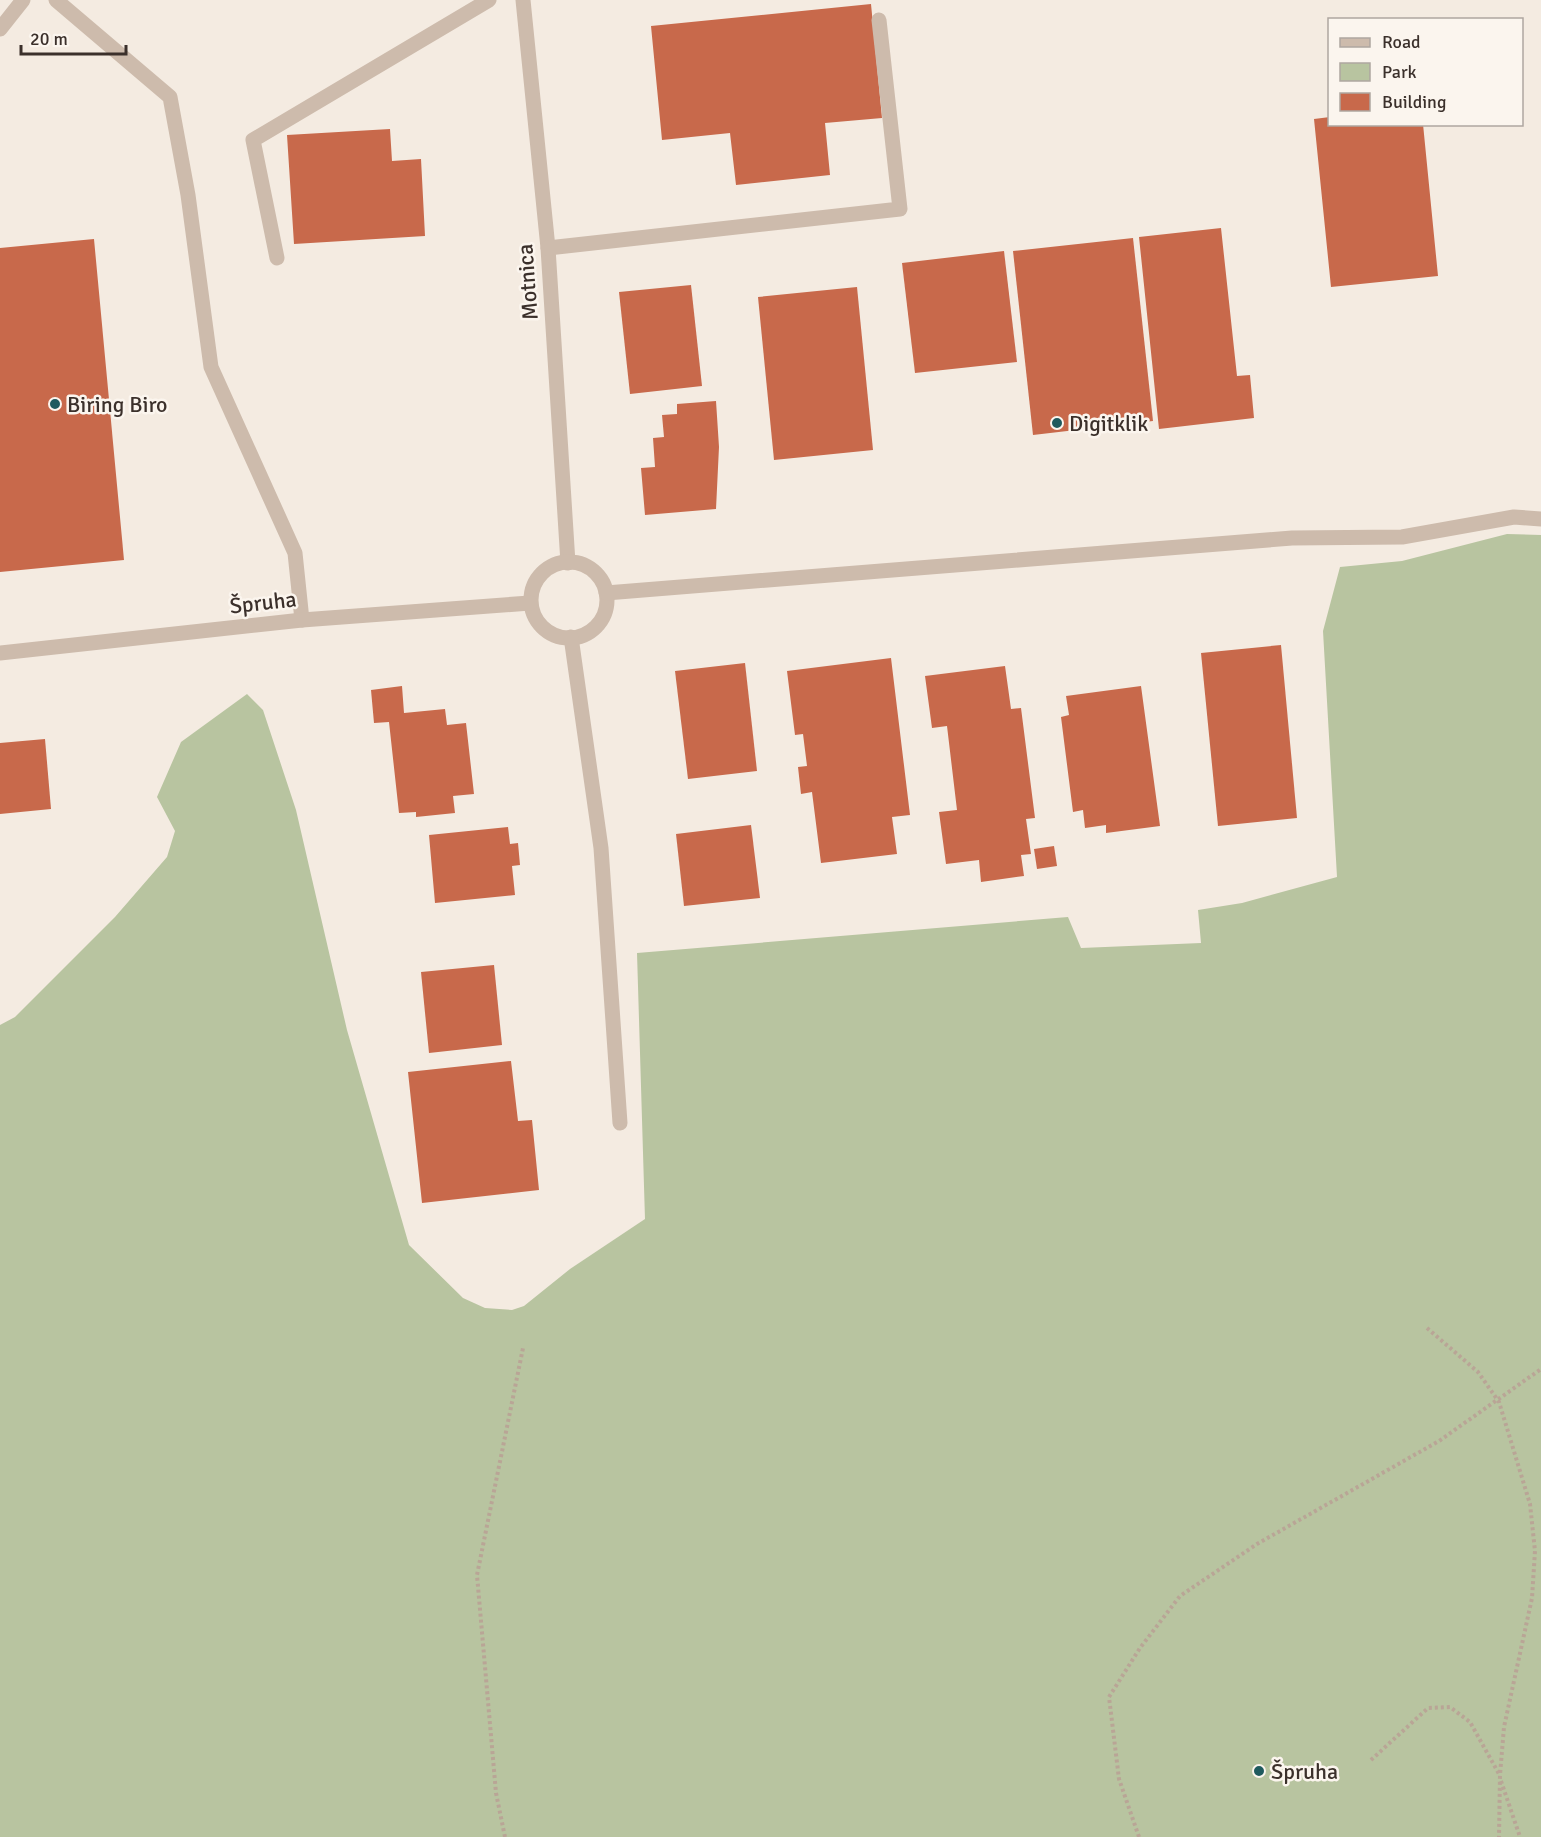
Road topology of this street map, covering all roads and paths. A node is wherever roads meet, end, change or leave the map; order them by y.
1 (22, 0) edge
2 (56, 0) edge
3 (489, 0) edge
4 (523, 0) edge
5 (879, 20) dead end
6 (0, 29) edge
7 (548, 248) junction
8 (277, 258) dead end
9 (1541, 519) edge
10 (568, 562) junction
11 (606, 593) junction
12 (531, 603) junction
13 (302, 620) junction
14 (571, 638) junction
15 (0, 653) edge
16 (620, 1124) dead end
17 (1427, 1328) dead end
18 (523, 1348) dead end
19 (1541, 1369) edge
20 (1499, 1402) junction
21 (1371, 1760) dead end
22 (1500, 1775) junction
23 (505, 1837) edge
24 (1139, 1837) edge
25 (1499, 1837) edge
26 (1520, 1837) edge

1 - 6 street
2 - 13 street
3 - 8 street
4 - 7 street, Motnica
5 - 7 street
7 - 10 street, Motnica
9 - 11 street
10 - 11 street
10 - 12 street
11 - 14 street
12 - 13 street, Špruha
12 - 14 street
13 - 15 street, Špruha
14 - 16 street
17 - 20 path
18 - 23 path
19 - 20 path
20 - 22 path
20 - 24 path
21 - 22 path
22 - 25 path
22 - 26 path

